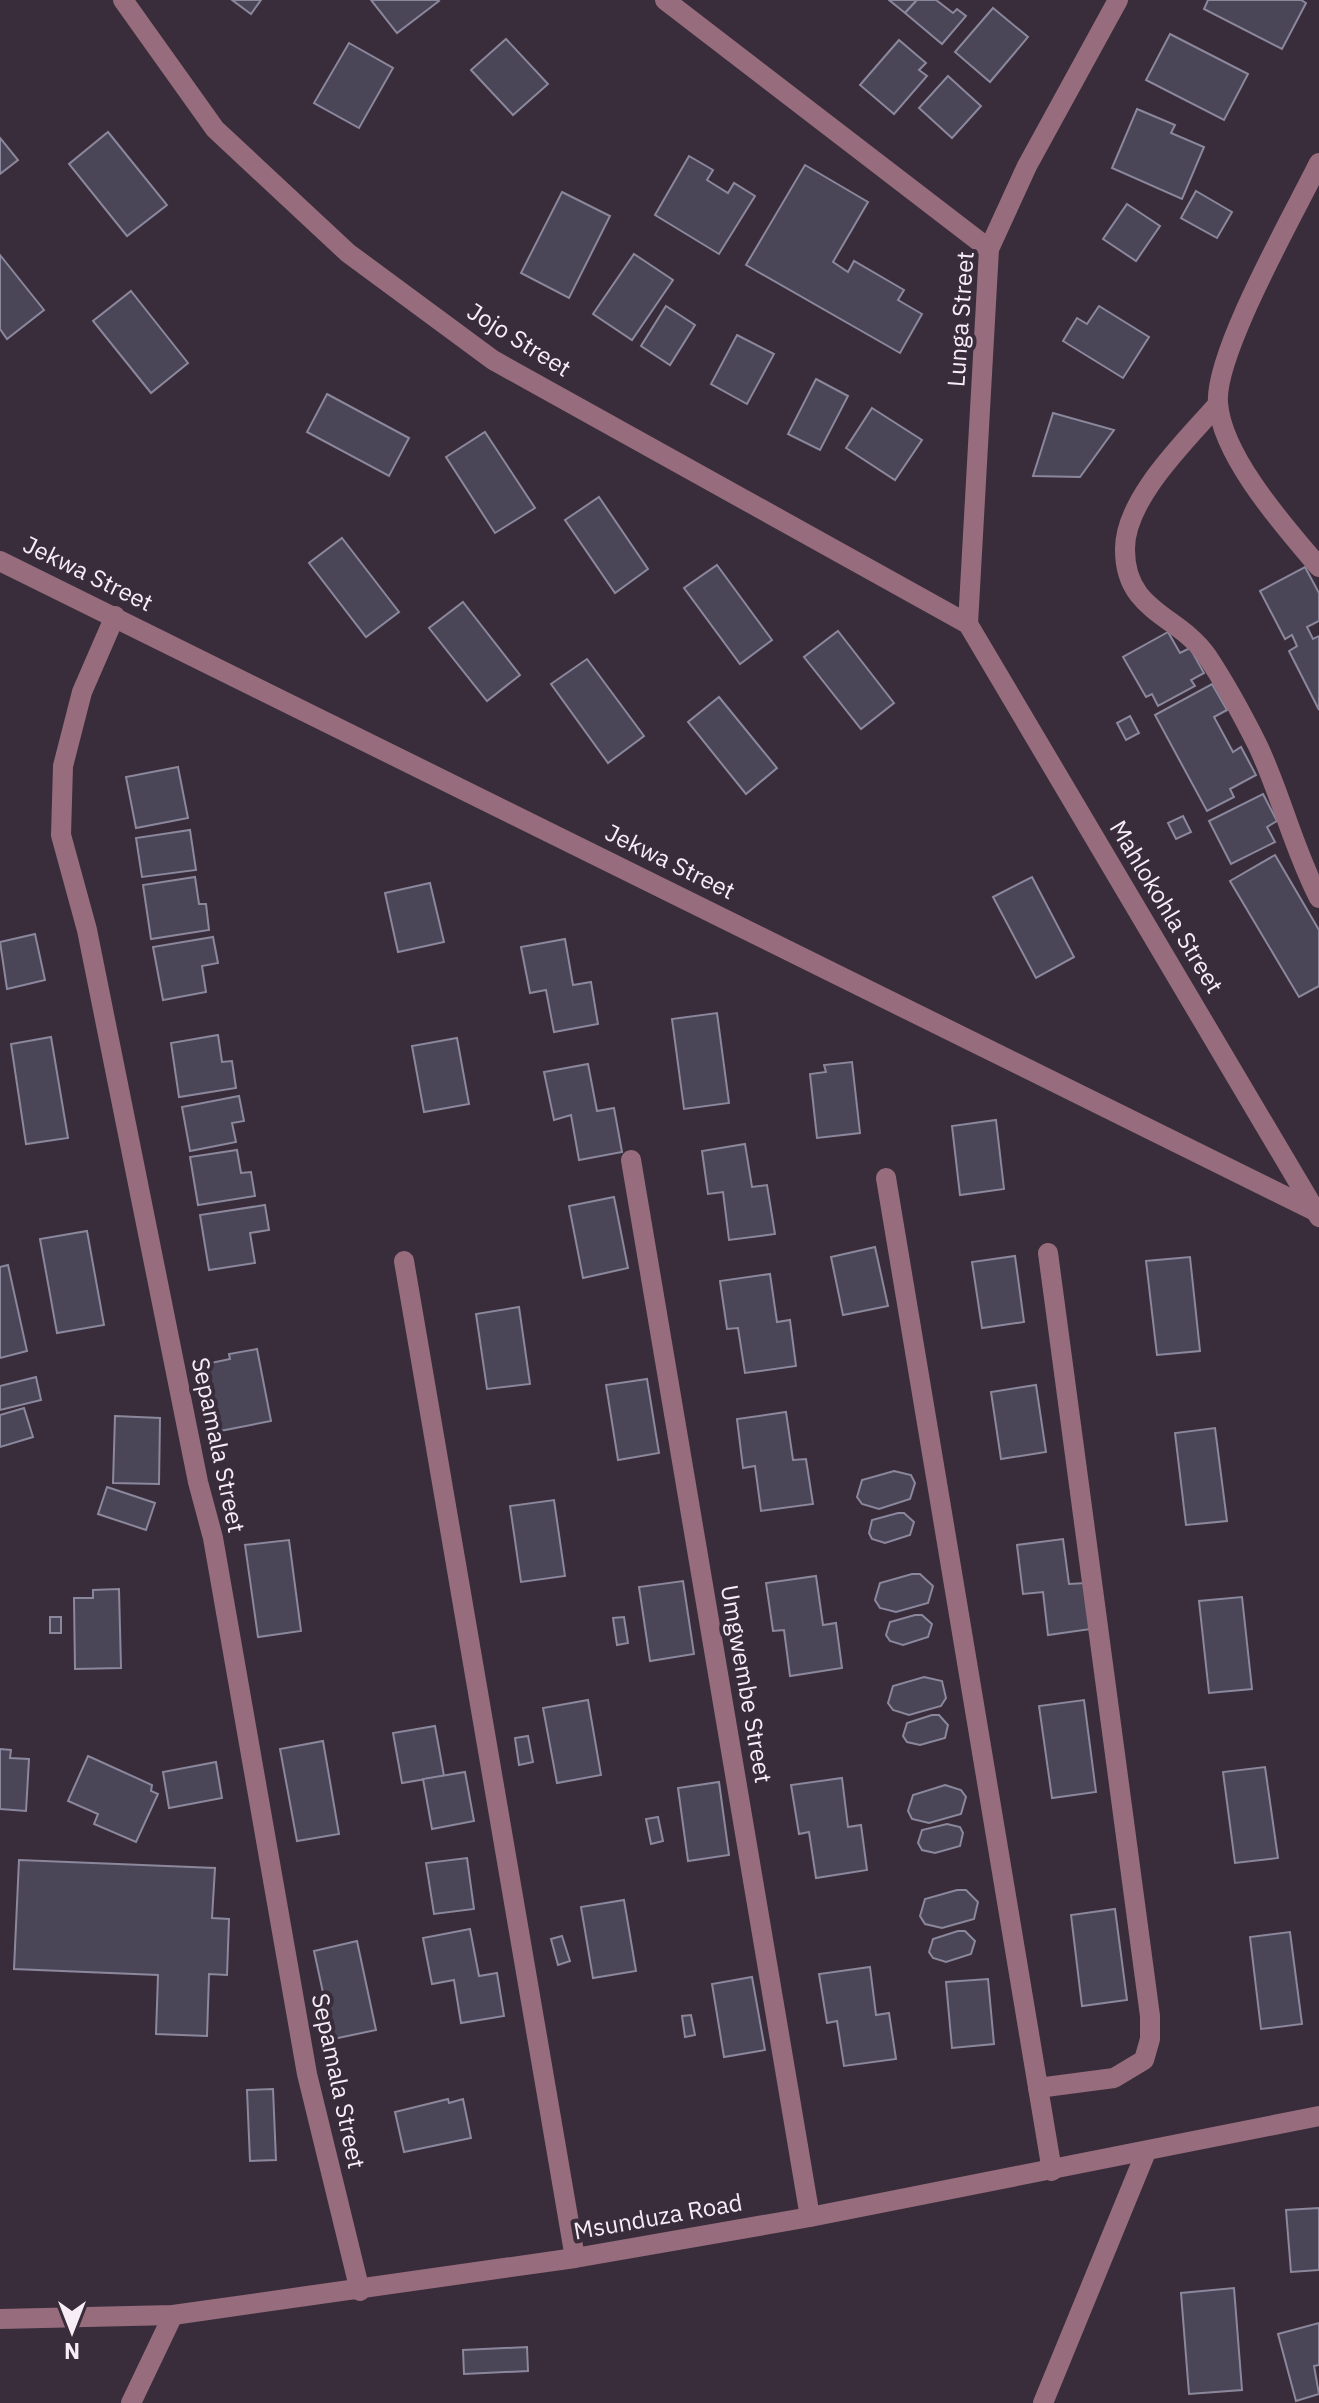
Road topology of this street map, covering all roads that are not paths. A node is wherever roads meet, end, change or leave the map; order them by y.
1 (123, 0) edge
2 (665, 0) edge
3 (1118, 0) edge
4 (1319, 163) edge
5 (989, 249) junction
6 (1218, 404) junction
7 (0, 561) edge
8 (1319, 567) edge
9 (115, 616) junction
10 (968, 624) junction
11 (1319, 898) edge
12 (631, 1160) dead end
13 (886, 1178) dead end
14 (1317, 1214) edge
15 (1048, 1253) dead end
16 (404, 1261) dead end
17 (1038, 2088) junction
18 (1319, 2116) edge
19 (1146, 2152) junction
20 (1052, 2171) junction
21 (810, 2217) junction
22 (575, 2258) junction
23 (360, 2291) junction
24 (173, 2315) junction
25 (0, 2319) edge
26 (131, 2403) edge
27 (1043, 2403) edge

1 - 10 street, Jojo Street
2 - 5 street
3 - 5 street, Lunga Street
4 - 6 street
5 - 10 street, Lunga Street
6 - 8 street
6 - 11 street
7 - 9 street, Jekwa Street
9 - 14 street, Jekwa Street
9 - 23 street, Sepamala Street
10 - 14 street, Mahlokohla Street
12 - 21 street, Umgwembe Street
13 - 17 street
15 - 17 street
16 - 22 street
17 - 20 street
18 - 19 street, Msunduza Road
19 - 20 street, Msunduza Road
19 - 27 street
20 - 21 street, Msunduza Road
21 - 22 street, Msunduza Road
22 - 23 street, Msunduza Road
23 - 24 street, Msunduza Road
24 - 25 street, Msunduza Road
24 - 26 street

